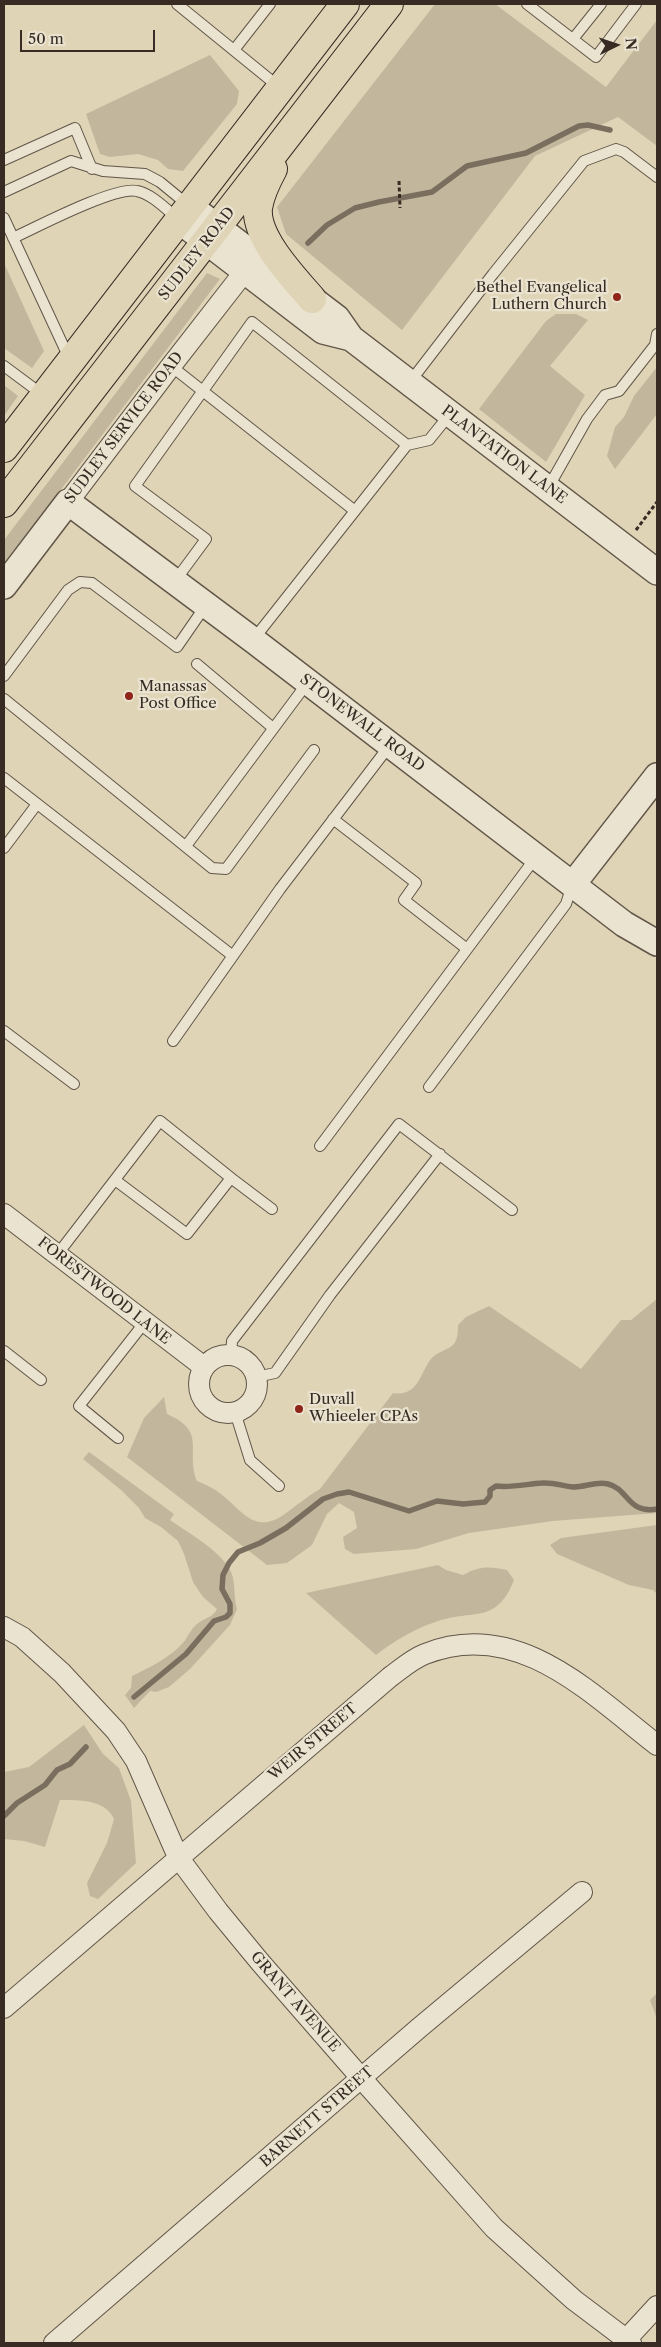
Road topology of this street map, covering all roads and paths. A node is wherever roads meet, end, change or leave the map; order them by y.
1 (177, 4) edge
2 (270, 4) edge
3 (345, 4) edge
4 (389, 4) edge
5 (527, 4) edge
6 (601, 4) edge
7 (636, 4) edge
8 (573, 39) junction
9 (234, 50) junction
10 (281, 88) junction
11 (287, 136) junction
12 (4, 160) edge
13 (92, 169) junction
14 (657, 177) edge
15 (399, 181) dead end
16 (4, 192) edge
17 (400, 208) dead end
18 (185, 214) junction
19 (4, 218) edge
20 (212, 234) junction
21 (13, 238) junction
22 (245, 271) junction
23 (312, 299) junction
24 (657, 334) edge
25 (351, 338) junction
26 (70, 361) junction
27 (4, 366) edge
28 (171, 366) junction
29 (409, 383) junction
30 (203, 391) junction
31 (43, 396) junction
32 (450, 414) junction
33 (407, 445) junction
34 (4, 448) edge
35 (548, 489) junction
36 (68, 502) junction
37 (657, 502) edge
38 (4, 503) edge
39 (355, 511) junction
40 (624, 546) junction
41 (657, 572) edge
42 (174, 581) junction
43 (4, 586) edge
44 (206, 605) junction
45 (254, 640) junction
46 (197, 664) dead end
47 (4, 676) edge
48 (308, 682) junction
49 (4, 699) edge
50 (273, 728) junction
51 (390, 745) junction
52 (314, 750) dead end
53 (657, 776) edge
54 (4, 778) edge
55 (37, 804) junction
56 (333, 819) junction
57 (186, 846) junction
58 (4, 848) edge
59 (537, 856) junction
60 (573, 884) junction
61 (657, 943) edge
62 (467, 949) junction
63 (233, 956) junction
64 (4, 1030) edge
65 (173, 1041) dead end
66 (74, 1084) dead end
67 (429, 1087) dead end
68 (320, 1146) dead end
69 (440, 1154) junction
70 (231, 1178) junction
71 (115, 1180) junction
72 (272, 1209) dead end
73 (512, 1210) dead end
74 (4, 1214) edge
75 (58, 1255) junction
76 (144, 1322) junction
77 (4, 1351) edge
78 (231, 1355) junction
79 (204, 1367) junction
80 (256, 1377) junction
81 (41, 1380) dead end
82 (235, 1412) junction
83 (118, 1438) dead end
84 (279, 1486) dead end
85 (4, 1627) edge
86 (657, 1745) edge
87 (178, 1857) junction
88 (582, 1892) dead end
89 (4, 2008) edge
90 (362, 2079) junction
91 (657, 2306) edge
92 (627, 2342) edge
93 (54, 2343) edge

1 - 9 lane
2 - 9 lane
3 - 10 main road
4 - 11 main road, SUDLEY ROAD
5 - 8 lane
6 - 8 lane
7 - 8 lane
9 - 10 lane
10 - 18 main road
11 - 20 main road, SUDLEY ROAD
11 - 23 main road
12 - 13 lane
13 - 16 lane
13 - 18 lane
14 - 29 lane
15 - 17 path
18 - 20 street, PLANTATION LANE
18 - 21 lane
18 - 26 main road
19 - 21 lane
20 - 22 street, PLANTATION LANE
20 - 23 street, PLANTATION LANE
20 - 38 main road, SUDLEY ROAD
21 - 26 lane
22 - 25 street, PLANTATION LANE
22 - 28 street, SUDLEY SERVICE ROAD
23 - 25 street, PLANTATION LANE
24 - 35 lane
25 - 29 street, PLANTATION LANE
26 - 31 main road
27 - 31 lane
28 - 30 lane
28 - 36 street, SUDLEY SERVICE ROAD
29 - 32 street, PLANTATION LANE
30 - 33 lane
30 - 39 lane
30 - 42 lane
31 - 34 main road
32 - 33 lane
32 - 35 street, PLANTATION LANE
33 - 39 lane
35 - 40 street, PLANTATION LANE
36 - 42 street, STONEWALL ROAD
36 - 43 street, SUDLEY SERVICE ROAD
37 - 40 path
39 - 45 lane
40 - 41 street, PLANTATION LANE
42 - 44 street, STONEWALL ROAD
44 - 45 street, STONEWALL ROAD
44 - 47 lane
45 - 48 street, STONEWALL ROAD
46 - 50 lane
48 - 50 lane
48 - 51 street, STONEWALL ROAD
49 - 57 lane
50 - 57 lane
51 - 56 lane
51 - 59 street, STONEWALL ROAD
52 - 57 lane
53 - 60 street
54 - 55 lane
55 - 58 lane
55 - 63 lane
56 - 62 lane
56 - 63 lane
59 - 60 street, STONEWALL ROAD
59 - 62 lane
60 - 61 street, STONEWALL ROAD
60 - 67 lane
62 - 68 lane
63 - 65 lane
64 - 66 lane
69 - 73 lane
69 - 78 lane
69 - 80 lane
70 - 71 lane
70 - 71 lane
70 - 72 lane
71 - 75 lane
74 - 75 street, FORESTWOOD LANE
75 - 76 street, FORESTWOOD LANE
76 - 79 street, FORESTWOOD LANE
76 - 83 lane
77 - 81 lane
78 - 79 street
78 - 80 street
79 - 82 street
80 - 82 street
82 - 84 lane
85 - 87 street, GRANT AVENUE
86 - 87 street, WEIR STREET
87 - 89 street, WEIR STREET
87 - 90 street, GRANT AVENUE
88 - 90 street, BARNETT STREET
90 - 92 street, GRANT AVENUE
90 - 93 street, BARNETT STREET
91 - 92 street

